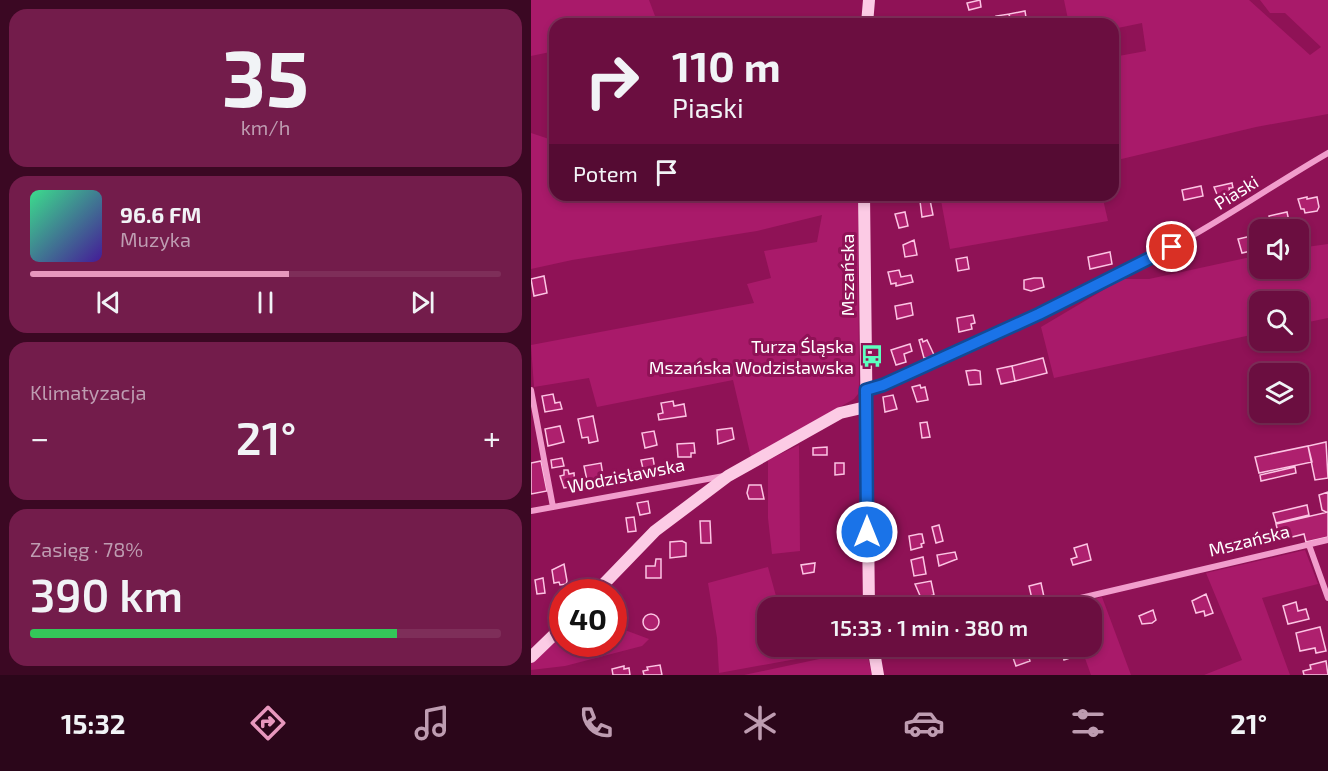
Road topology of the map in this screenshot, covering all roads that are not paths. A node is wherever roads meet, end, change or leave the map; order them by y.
1 (869, 0) edge
2 (868, 18) edge
3 (1328, 153) edge
4 (864, 201) edge
5 (531, 390) edge
6 (866, 390) junction
7 (866, 407) junction
8 (728, 476) junction
9 (553, 507) junction
10 (531, 511) edge
11 (1328, 540) edge
12 (1309, 544) junction
13 (609, 579) edge
14 (869, 597) edge
15 (1085, 597) edge
16 (1328, 597) edge
17 (549, 640) edge
18 (531, 657) edge
19 (875, 657) edge
20 (878, 675) edge

1 - 2 street
3 - 6 street, Piaski
4 - 6 street, Mszańska
5 - 9 street
6 - 7 street, Mszańska
7 - 8 street, Wodzisławska
7 - 14 street, Mszańska
8 - 9 street, Wodzisławska
8 - 13 street, Wodzisławska
9 - 10 street, Wodzisławska
11 - 12 street, Mszańska
12 - 15 street, Mszańska
12 - 16 street
17 - 18 street
19 - 20 street

